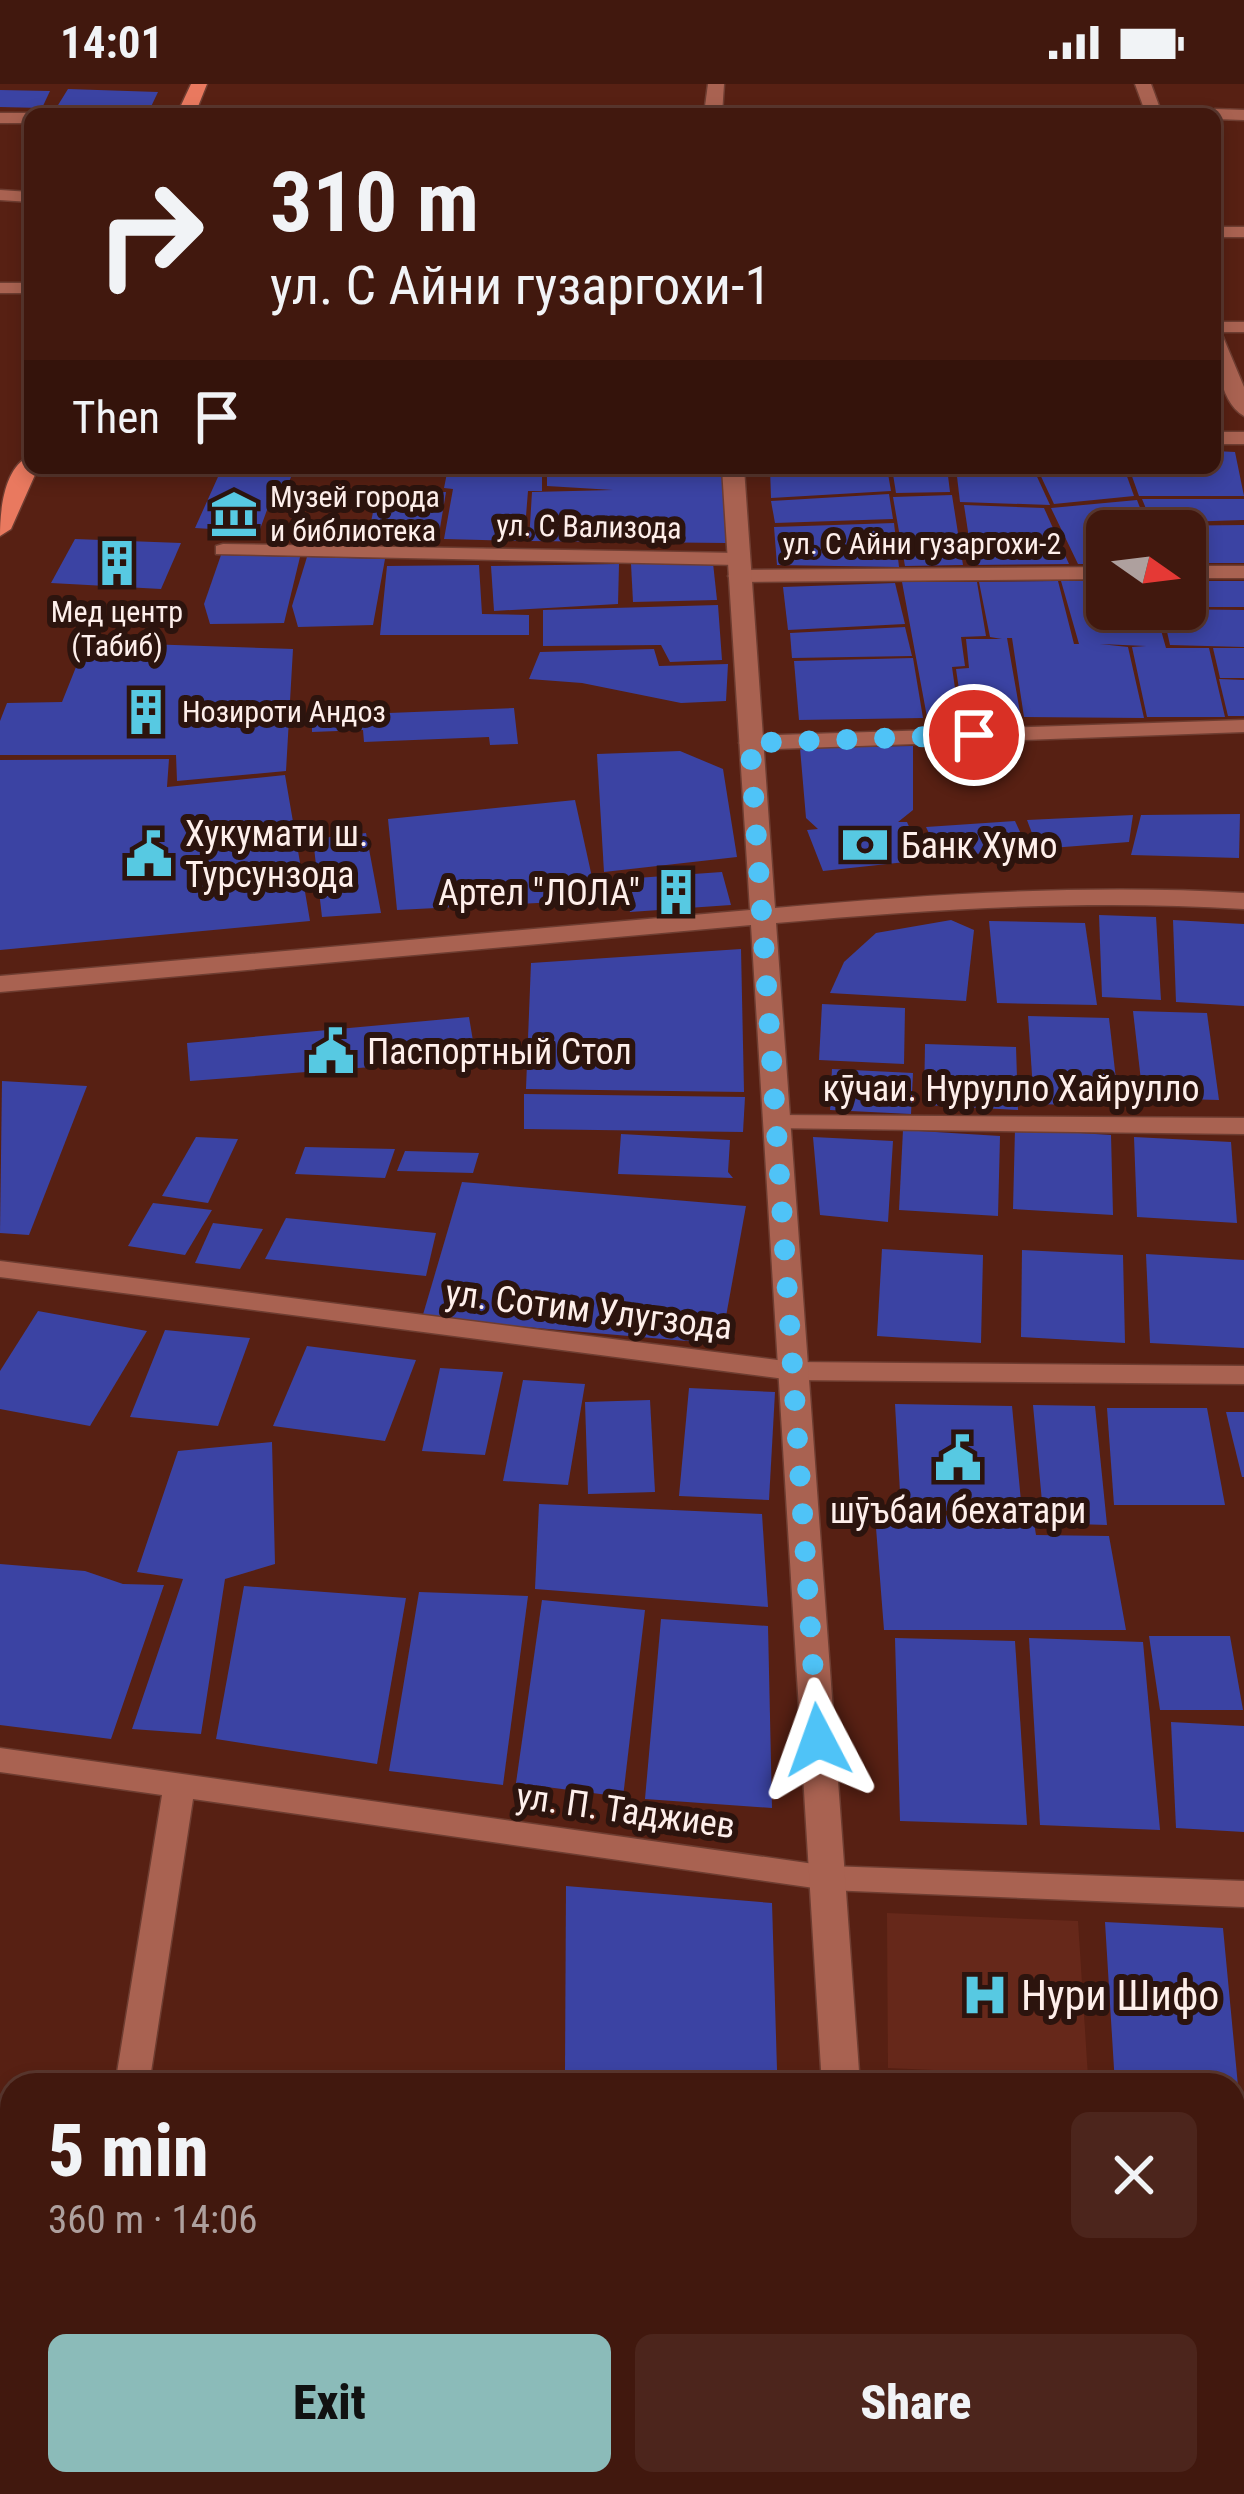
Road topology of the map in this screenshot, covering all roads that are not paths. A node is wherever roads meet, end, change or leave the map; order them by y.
1 (1221, 348) edge
2 (1244, 410) edge
3 (18, 472) edge
4 (733, 474) edge
5 (0, 529) edge
6 (223, 550) dead end
7 (738, 567) junction
8 (1206, 572) edge
9 (1244, 572) edge
10 (1086, 573) edge
11 (1244, 726) edge
12 (750, 743) junction
13 (1244, 901) edge
14 (760, 917) junction
15 (0, 984) edge
16 (777, 1123) junction
17 (1244, 1126) edge
18 (0, 1269) edge
19 (793, 1371) junction
20 (1244, 1375) edge
21 (0, 1760) edge
22 (179, 1786) junction
23 (827, 1879) junction
24 (1244, 1894) edge
25 (133, 2073) edge
26 (840, 2073) edge

1 - 2 street
3 - 5 main road
4 - 7 street
6 - 7 street, ул. С Вализода
7 - 10 street, ул. С Айни гузаргохи-2
7 - 12 street
8 - 9 street
11 - 12 street
12 - 14 street
13 - 14 street
14 - 15 street
14 - 16 street
16 - 17 street, кӯчаи. Нурулло Хайрулло
16 - 19 street
18 - 19 street, ул. Сотим Улугзода
19 - 20 street, ул. Сотим Улугзода
19 - 23 street
21 - 22 street, ул. П. Таджиев
22 - 23 street, ул. П. Таджиев
22 - 25 street
23 - 24 street, ул. П. Таджиев
23 - 26 street

